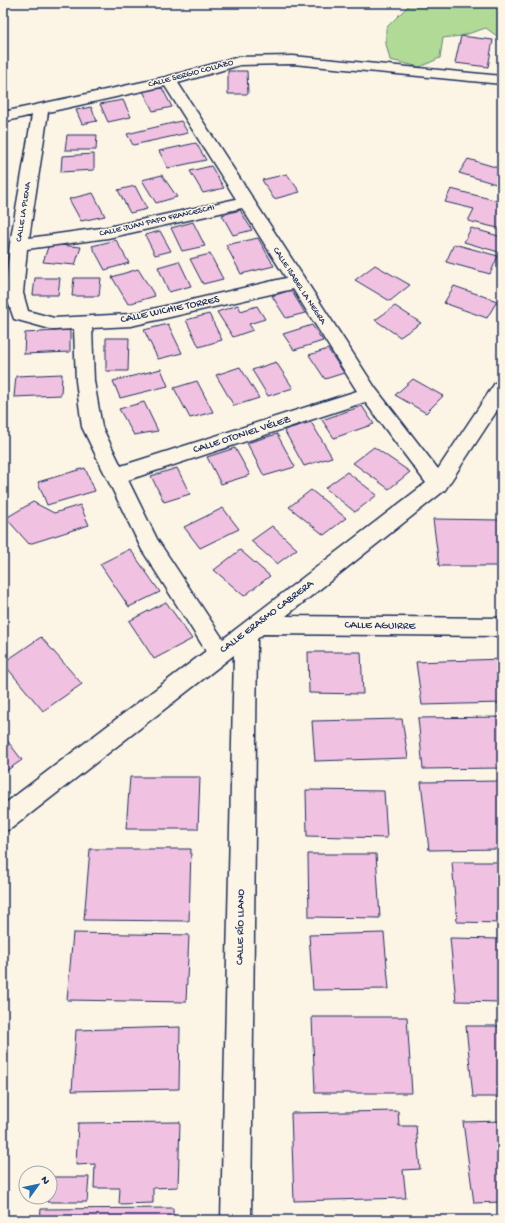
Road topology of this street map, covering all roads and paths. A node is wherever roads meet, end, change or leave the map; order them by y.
1 (502, 80) edge
2 (169, 81) junction
3 (41, 109) junction
4 (3, 117) edge
5 (246, 202) junction
6 (20, 244) junction
7 (296, 282) junction
8 (20, 315) joint
9 (83, 323) junction
10 (502, 388) edge
11 (369, 394) junction
12 (115, 476) junction
13 (438, 484) junction
14 (502, 628) edge
15 (252, 630) junction
16 (220, 653) junction
17 (3, 820) edge
18 (236, 1220) edge

1 - 2 street, CALLE SERGIO COLLAZO
2 - 3 street, CALLE SERGIO COLLAZO
2 - 5 street, CALLE ISABEL LA NEGRA
3 - 4 street, CALLE SERGIO COLLAZO
3 - 6 street, CALLE LA PLENA
5 - 6 street, CALLE JUAN PAPO FRANCESCHI
5 - 7 street, CALLE ISABEL LA NEGRA
6 - 8 street, CALLE LA PLENA
7 - 9 street, CALLE WICHIE TORRES
7 - 11 street, CALLE ISABEL LA NEGRA
8 - 9 street, CALLE WICHIE TORRES
9 - 12 street
10 - 13 street, CALLE ERASMO CABRERA
11 - 12 street, CALLE OTONIEL VÉLEZ
11 - 13 street, CALLE ISABEL LA NEGRA
12 - 16 street
13 - 15 street, CALLE ERASMO CABRERA
14 - 15 street, CALLE AGUIRRE
15 - 16 street, CALLE ERASMO CABRERA
15 - 18 street, CALLE RÍO LLANO
16 - 17 street, CALLE ERASMO CABRERA

